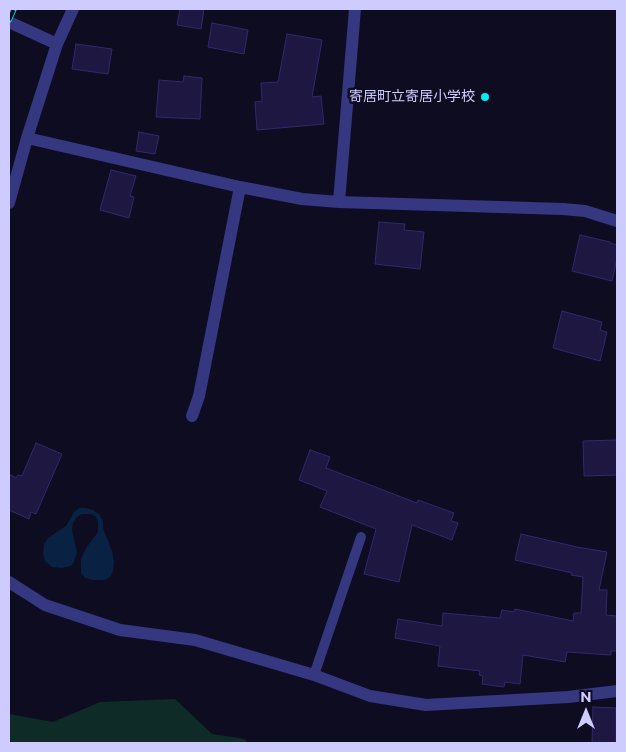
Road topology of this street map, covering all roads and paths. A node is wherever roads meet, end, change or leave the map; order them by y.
1 (73, 9) edge
2 (355, 9) edge
3 (9, 22) edge
4 (57, 44) junction
5 (27, 138) junction
6 (240, 187) junction
7 (339, 202) junction
8 (9, 203) edge
9 (617, 221) edge
10 (192, 416) dead end
11 (361, 537) dead end
12 (9, 582) edge
13 (314, 675) junction
14 (617, 691) edge

1 - 4 street
2 - 7 street
3 - 4 street
4 - 5 street
5 - 6 street
5 - 8 street
6 - 7 street
6 - 10 street
7 - 9 street
11 - 13 lane
12 - 13 street
13 - 14 street

